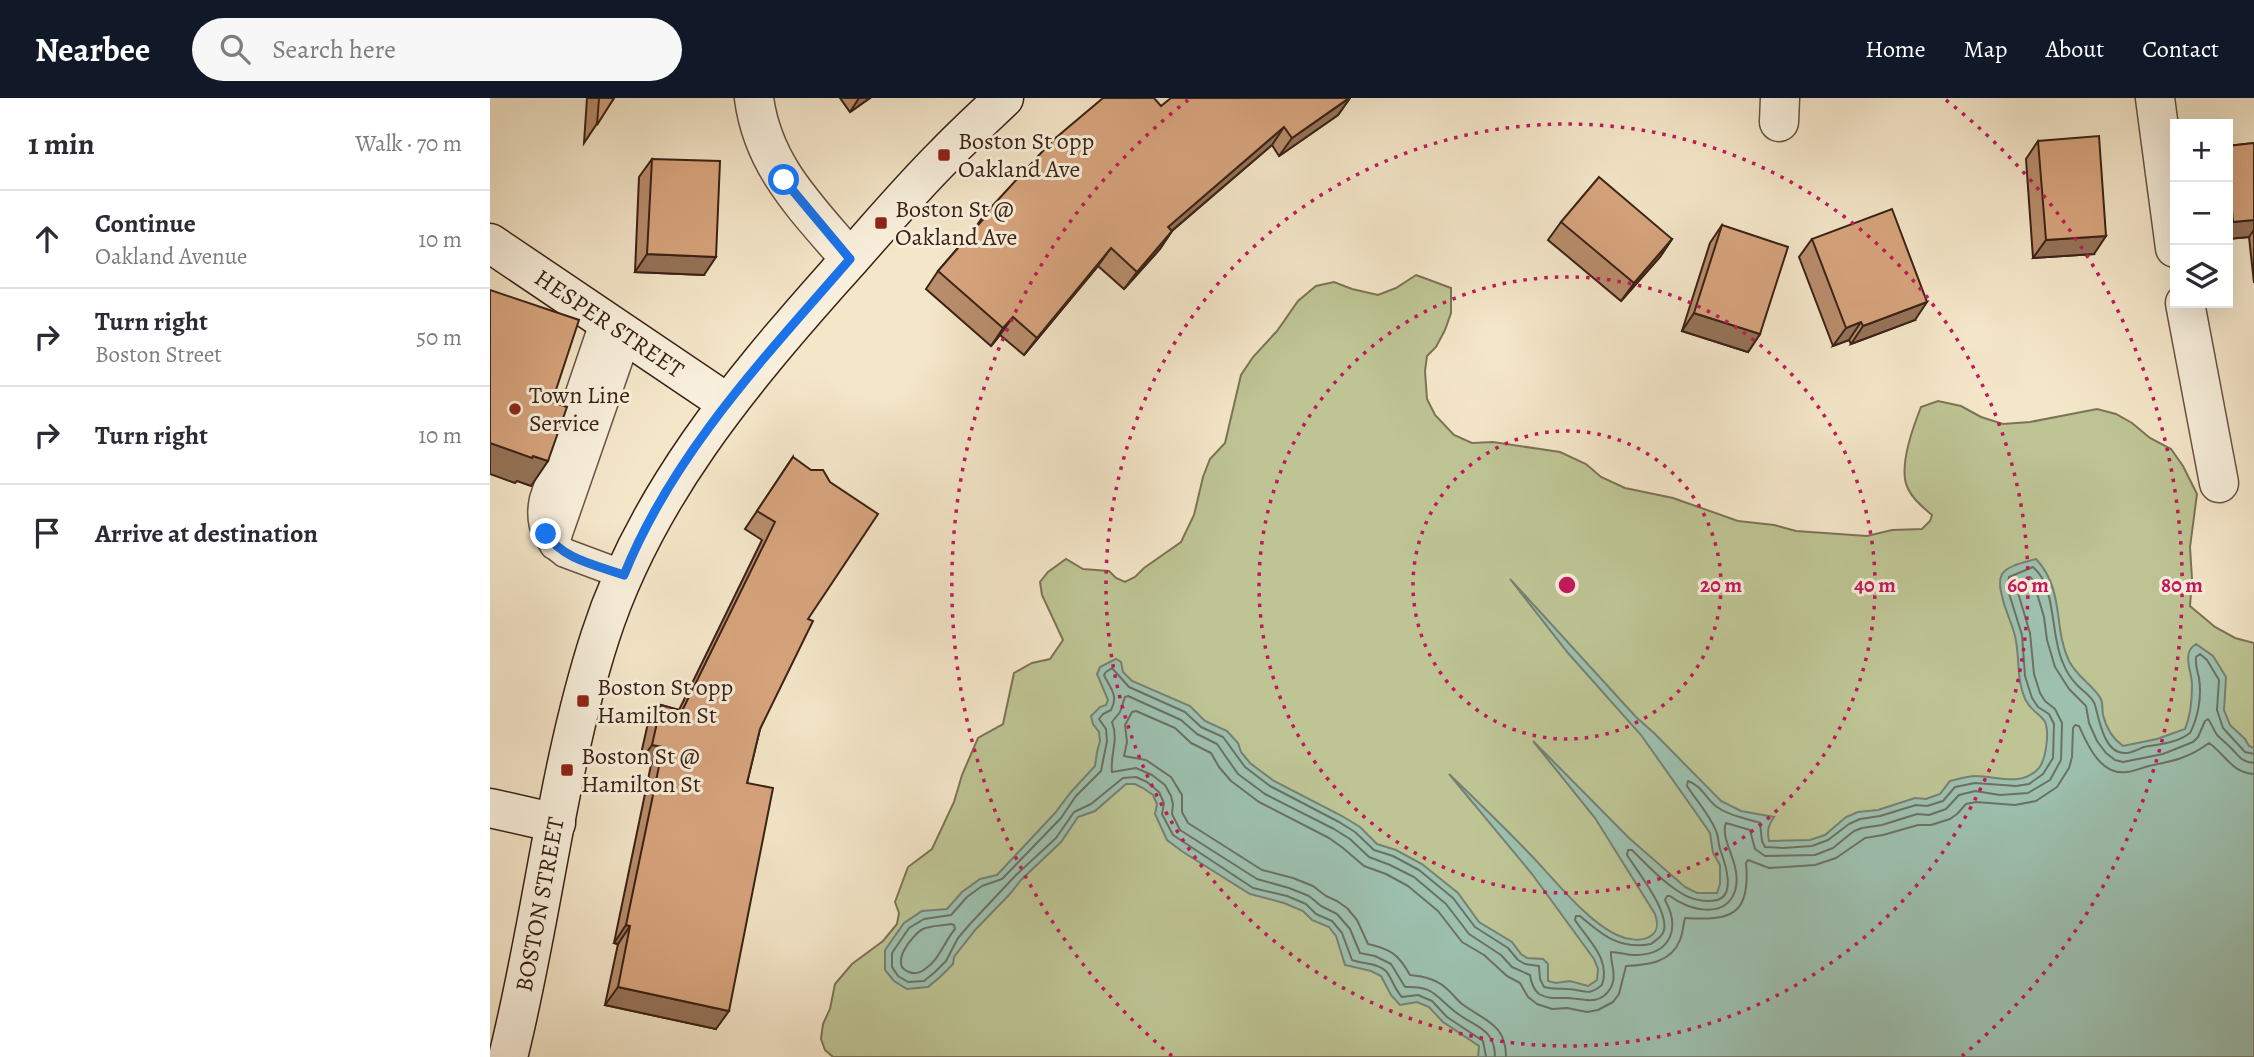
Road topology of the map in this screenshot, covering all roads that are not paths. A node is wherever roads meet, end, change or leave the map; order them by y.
1 (754, 98) edge
2 (1004, 98) edge
3 (2155, 98) edge
4 (490, 243) edge
5 (2175, 245) edge
6 (850, 259) junction
7 (2186, 308) edge
8 (616, 328) junction
9 (727, 403) junction
10 (2220, 482) dead end
11 (624, 575) junction
12 (490, 808) edge
13 (556, 823) junction
14 (508, 1057) edge

1 - 6 main road
2 - 6 main road, BOSTON STREET
3 - 5 main road
4 - 8 main road, HESPER STREET
6 - 9 main road, BOSTON STREET
7 - 10 main road
8 - 9 main road, HESPER STREET
8 - 11 lane
9 - 11 main road, BOSTON STREET
11 - 13 main road, BOSTON STREET
12 - 13 main road
13 - 14 main road, BOSTON STREET

